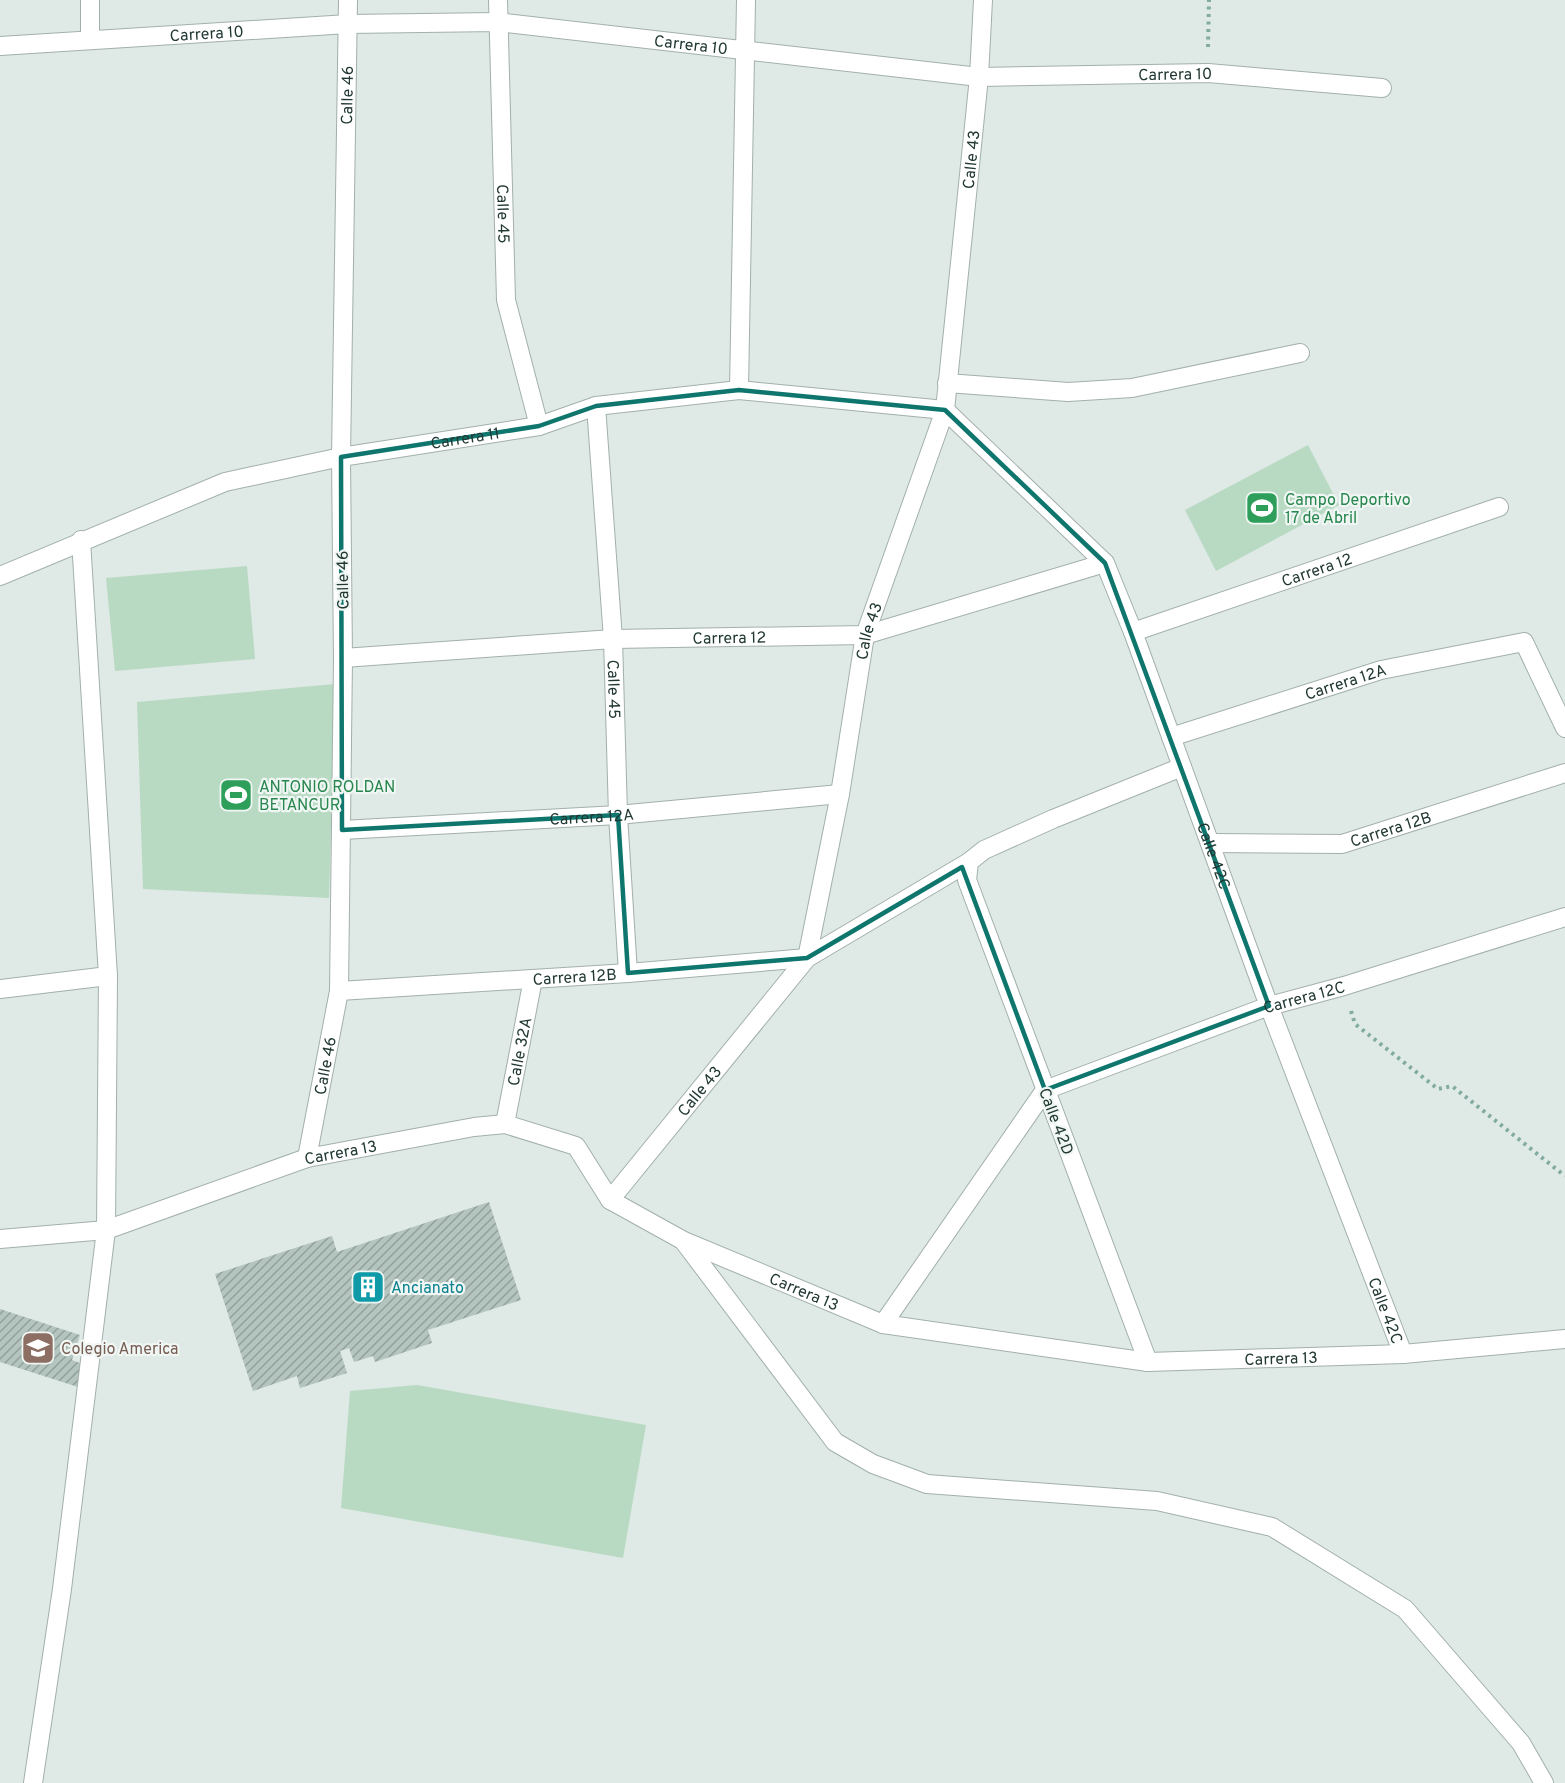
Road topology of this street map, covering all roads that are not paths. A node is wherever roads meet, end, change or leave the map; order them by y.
1 (90, 0) edge
2 (348, 0) edge
3 (498, 0) edge
4 (746, 0) edge
5 (983, 0) edge
6 (497, 22) junction
7 (348, 24) junction
8 (90, 40) junction
9 (0, 46) edge
10 (744, 52) junction
11 (979, 77) junction
12 (1382, 88) dead end
13 (1300, 353) dead end
14 (947, 383) junction
15 (739, 390) junction
16 (596, 406) junction
17 (945, 410) junction
18 (539, 426) junction
19 (341, 457) junction
20 (1499, 507) dead end
21 (81, 540) junction
22 (1105, 563) junction
23 (0, 576) edge
24 (1133, 632) junction
25 (865, 635) junction
26 (614, 639) junction
27 (344, 658) junction
28 (1565, 728) edge
29 (1171, 737) junction
30 (1182, 767) junction
31 (1565, 773) edge
32 (840, 794) junction
33 (618, 815) junction
34 (342, 830) junction
35 (1210, 843) junction
36 (968, 871) junction
37 (1565, 917) edge
38 (807, 958) junction
39 (628, 973) junction
40 (108, 976) junction
41 (533, 980) junction
42 (0, 989) edge
43 (339, 991) junction
44 (1269, 1006) junction
45 (1045, 1090) junction
46 (505, 1124) junction
47 (306, 1158) junction
48 (610, 1200) junction
49 (106, 1230) junction
50 (0, 1239) edge
51 (684, 1241) junction
52 (883, 1324) junction
53 (1565, 1339) edge
54 (1403, 1354) junction
55 (1148, 1362) junction
56 (33, 1783) edge
57 (1544, 1783) edge

1 - 8 street
2 - 7 street, Calle 46
3 - 6 street, Calle 45
4 - 10 street
5 - 11 street, Calle 43
6 - 7 street, Carrera 10
6 - 10 street, Carrera 10
6 - 18 street, Calle 45
7 - 8 street, Carrera 10
7 - 19 street, Calle 46
8 - 9 street, Carrera 10
10 - 11 street, Carrera 10
10 - 15 street
11 - 12 street, Carrera 10
11 - 14 street, Calle 43
13 - 14 street
14 - 17 street, Calle 43
15 - 16 street, Carrera 11
15 - 17 street, Carrera 11
16 - 18 street, Carrera 11
16 - 26 street, Calle 45
17 - 22 street, Calle 42C
17 - 25 street, Calle 43
18 - 19 street, Carrera 11
19 - 21 street, Carrera 11
19 - 27 street, Calle 46
20 - 24 street, Carrera 12
21 - 23 street, Carrera 11
21 - 40 street
22 - 24 street, Calle 42C
22 - 25 street, Carrera 12
24 - 29 street, Calle 42C
25 - 26 street, Carrera 12
25 - 32 street, Calle 43
26 - 27 street, Carrera 12
26 - 33 street, Calle 45
27 - 34 street, Calle 46
28 - 29 street, Carrera 12A
29 - 30 street, Calle 42C
30 - 35 street, Calle 42C
30 - 36 street
31 - 35 street, Carrera 12B
32 - 33 street, Carrera 12A
32 - 38 street, Calle 43
33 - 34 street, Carrera 12A
33 - 39 street, Calle 45
34 - 43 street, Calle 46
35 - 44 street, Calle 42C
36 - 38 street
36 - 45 street, Calle 42D
37 - 44 street, Carrera 12C
38 - 39 street, Carrera 12B
38 - 48 street, Calle 43
39 - 41 street, Carrera 12B
40 - 42 street
40 - 49 street
41 - 43 street, Carrera 12B
41 - 46 street, Calle 32A
43 - 47 street, Calle 46
44 - 45 street, Carrera 12C
44 - 54 street, Calle 42C
45 - 52 street
45 - 55 street, Calle 42D
46 - 47 street, Carrera 13
46 - 48 street, Carrera 13
47 - 49 street, Carrera 13
48 - 51 street, Carrera 13
49 - 50 street, Carrera 13
49 - 56 street
51 - 52 street, Carrera 13
51 - 57 street
52 - 55 street, Carrera 13
53 - 54 street, Carrera 13
54 - 55 street, Carrera 13

